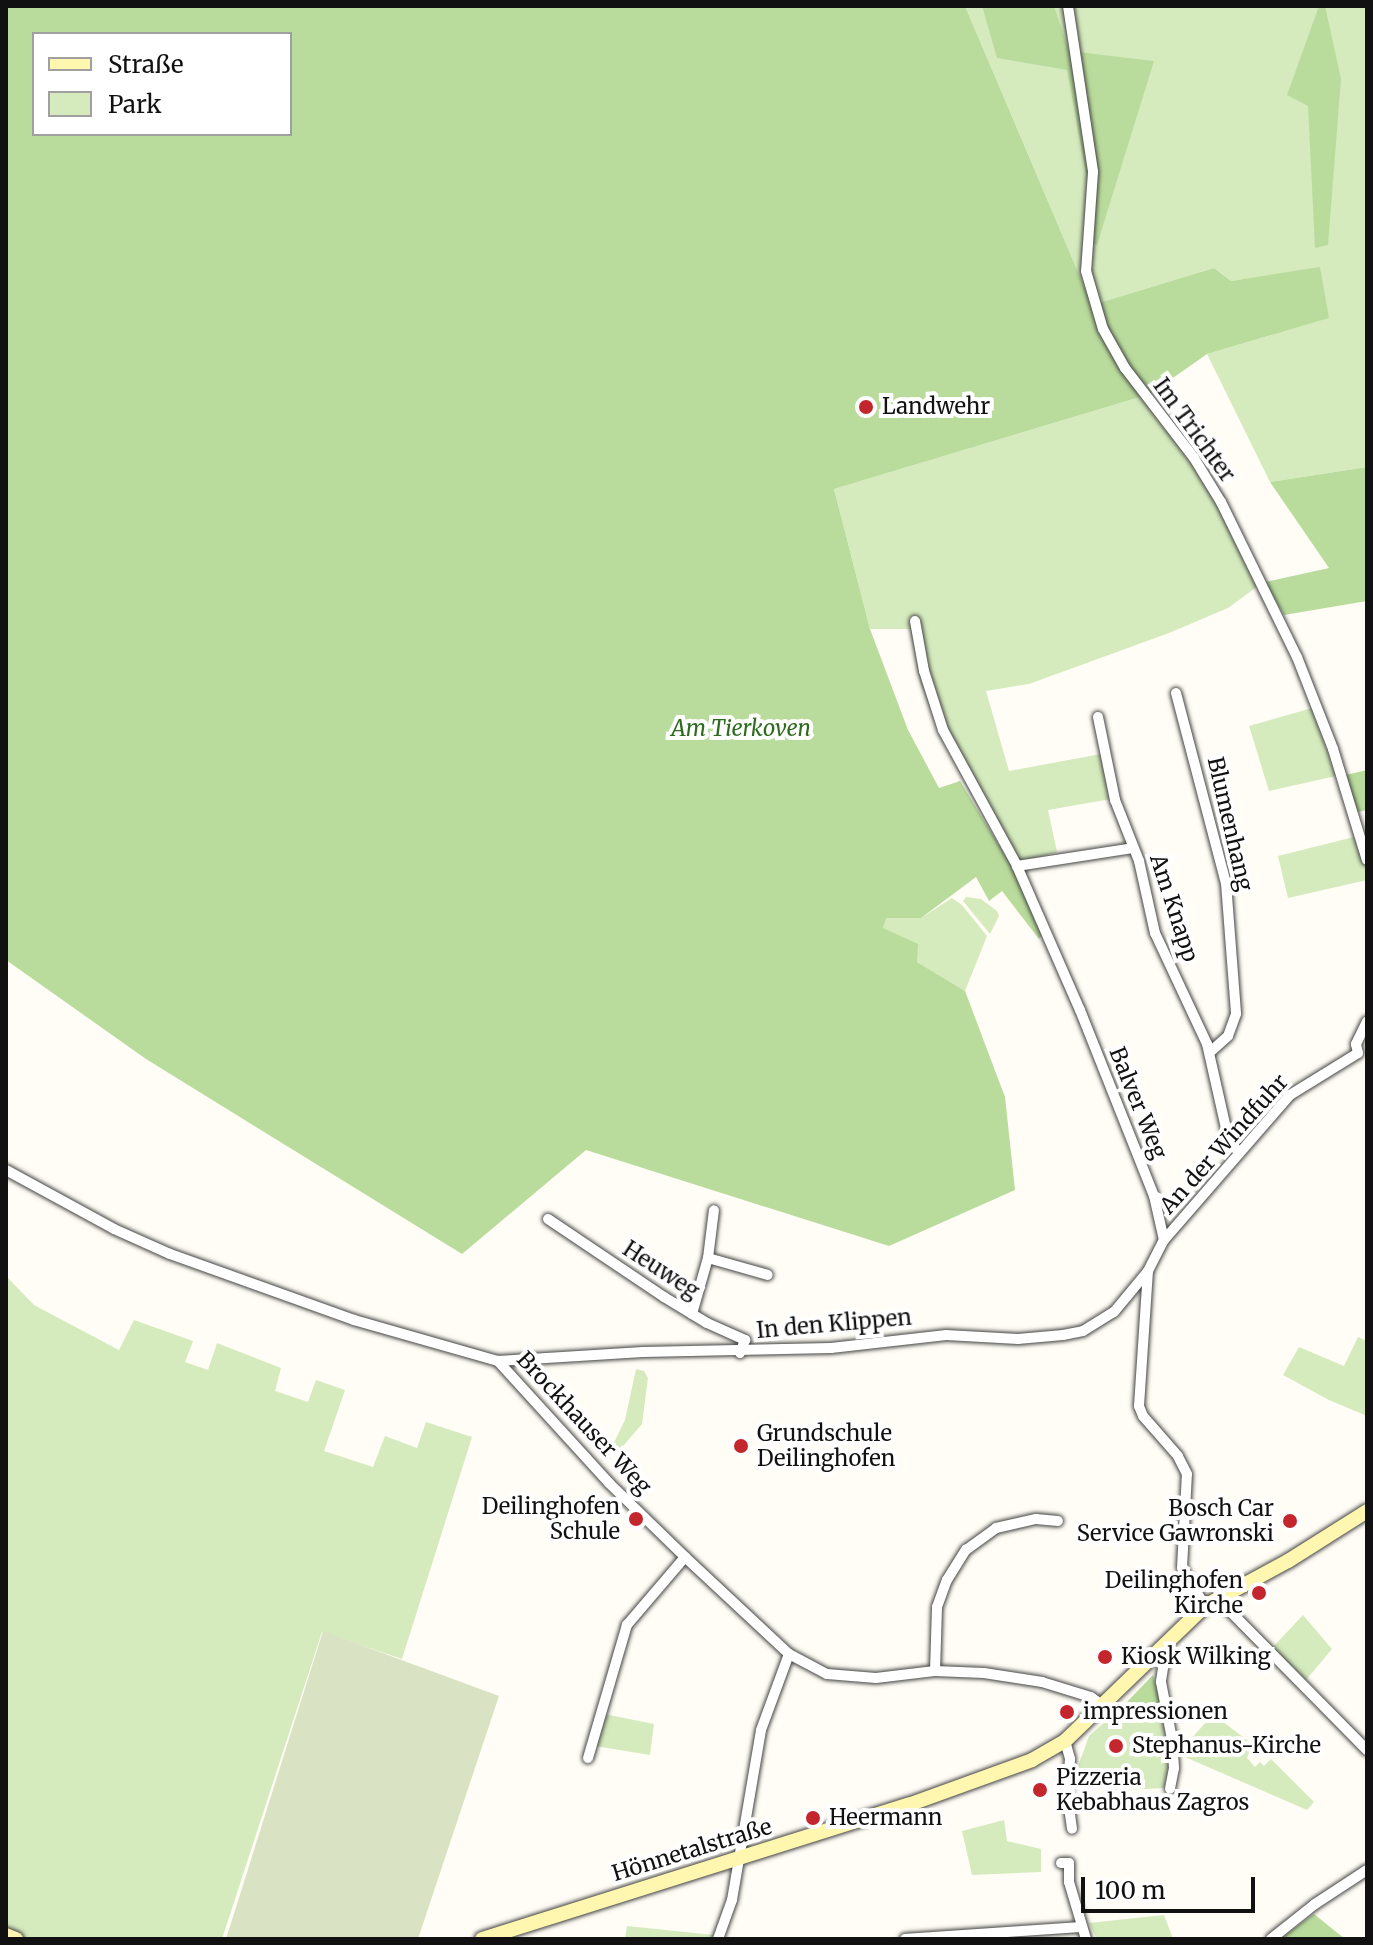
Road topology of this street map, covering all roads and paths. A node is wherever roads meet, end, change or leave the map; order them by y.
1 (1068, 6) edge
2 (915, 621) dead end
3 (1176, 693) dead end
4 (1098, 717) dead end
5 (1133, 848) junction
6 (1367, 860) edge
7 (1017, 866) junction
8 (1367, 1021) edge
9 (1210, 1052) junction
10 (1362, 1052) edge
11 (1238, 1152) junction
12 (6, 1170) edge
13 (714, 1210) dead end
14 (548, 1219) dead end
15 (1164, 1240) junction
16 (708, 1258) junction
17 (1148, 1271) junction
18 (768, 1275) dead end
19 (692, 1314) junction
20 (740, 1353) junction
21 (498, 1361) junction
22 (1367, 1511) edge
23 (1058, 1521) dead end
24 (685, 1557) junction
25 (1211, 1602) junction
26 (789, 1654) junction
27 (1156, 1654) junction
28 (935, 1671) junction
29 (1102, 1705) junction
30 (1065, 1741) junction
31 (1367, 1750) edge
32 (588, 1758) dead end
33 (1170, 1789) dead end
34 (1072, 1829) dead end
35 (739, 1859) junction
36 (1061, 1863) dead end
37 (1367, 1870) edge
38 (1080, 1927) junction
39 (6, 1935) edge
40 (16, 1939) edge
41 (482, 1939) edge
42 (718, 1939) edge
43 (905, 1939) edge
44 (1086, 1939) edge
45 (1271, 1939) edge

1 - 6 street, Im Trichter
2 - 7 street, Balver Weg
3 - 9 street, Blumenhang
4 - 5 street, Am Knapp
5 - 7 street
5 - 9 street, Am Knapp
7 - 15 street, Balver Weg
8 - 10 street, An der Windfuhr
9 - 11 street, Am Knapp
10 - 11 street, An der Windfuhr
11 - 15 street, An der Windfuhr
12 - 21 street, Brockhauser Weg
13 - 16 street
14 - 19 street, Heuweg
15 - 17 street
16 - 18 street
16 - 19 street
17 - 20 street, In den Klippen
17 - 25 street
19 - 20 street, Heuweg
20 - 21 street, In den Klippen
21 - 24 street, Brockhauser Weg
22 - 25 main road, Hönnetalstraße
23 - 28 street
24 - 26 street, Brockhauser Weg
24 - 32 street
25 - 27 main road, Hönnetalstraße
25 - 31 street
26 - 28 street, Brockhauser Weg
26 - 35 street
27 - 29 main road, Hönnetalstraße
27 - 33 street
28 - 29 street, Brockhauser Weg
29 - 30 main road, Hönnetalstraße
30 - 34 street
30 - 35 main road, Hönnetalstraße
35 - 41 main road, Hönnetalstraße
35 - 42 street
36 - 38 street
37 - 45 street
38 - 43 street
38 - 44 street
39 - 40 main road

